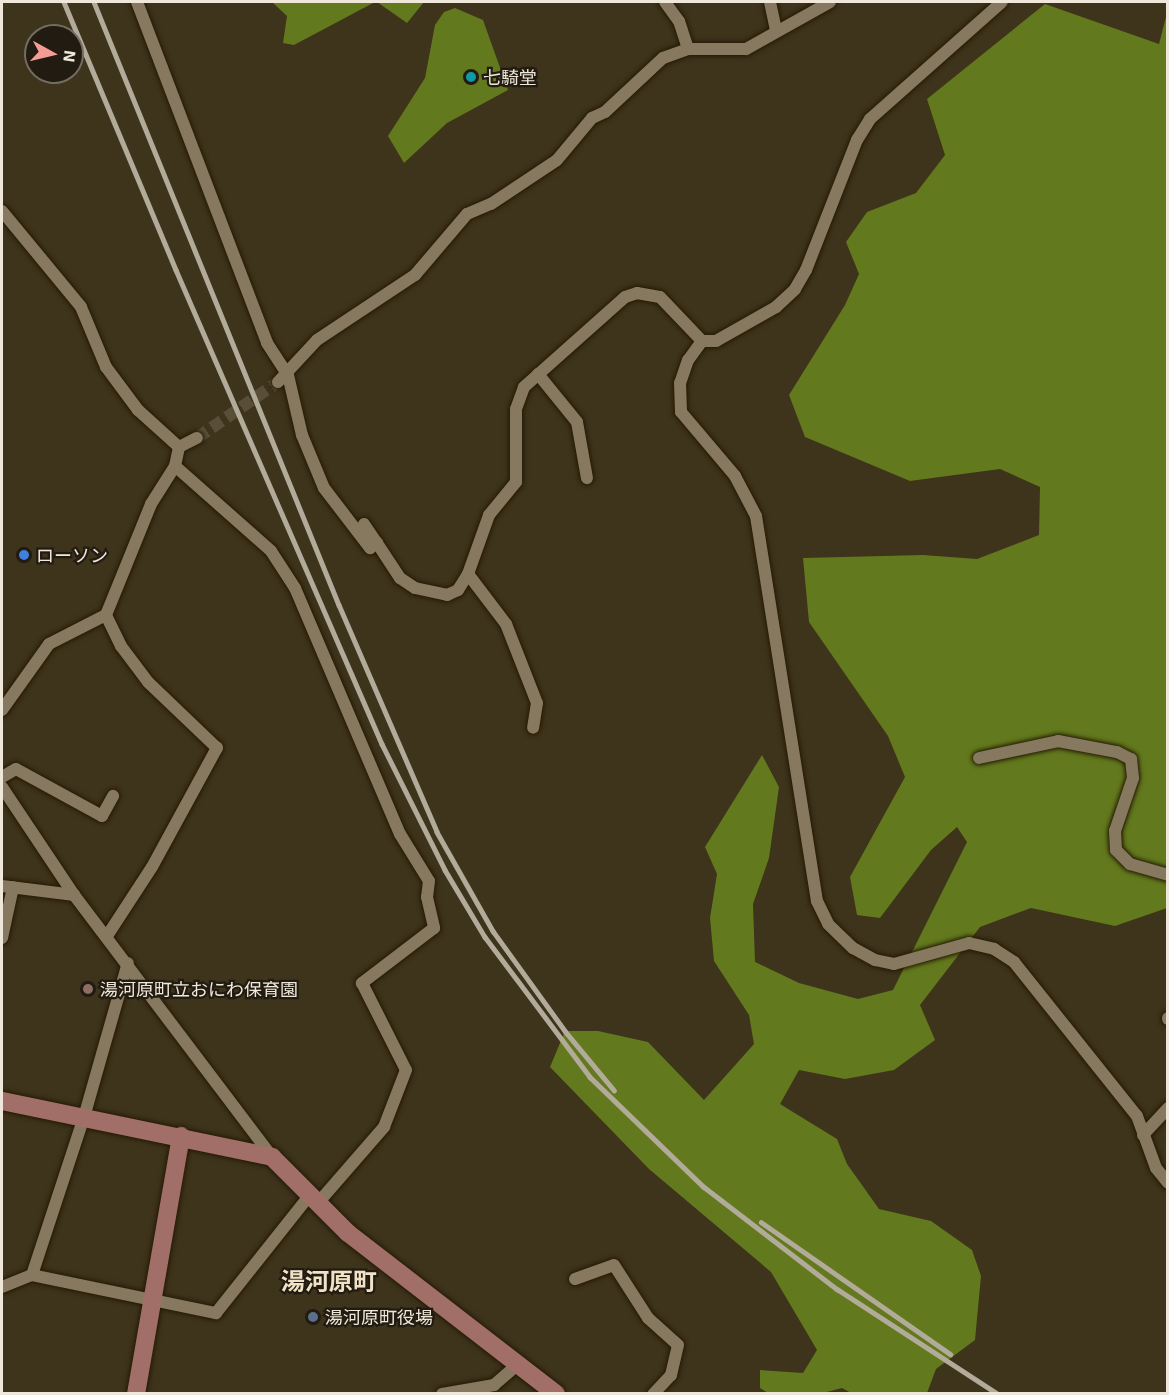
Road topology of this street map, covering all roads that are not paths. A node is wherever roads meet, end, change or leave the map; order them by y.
1 (137, 2) edge
2 (665, 2) edge
3 (770, 2) edge
4 (830, 2) edge
5 (1002, 2) edge
6 (776, 31) junction
7 (688, 48) junction
8 (2, 211) edge
9 (702, 341) junction
10 (538, 374) junction
11 (283, 379) junction
12 (197, 438) tunnel mouth
13 (179, 447) junction
14 (175, 466) junction
15 (587, 478) dead end
16 (364, 524) dead end
17 (377, 543) junction
18 (468, 574) junction
19 (106, 615) junction
20 (2, 710) edge
21 (534, 729) dead end
22 (979, 758) dead end
23 (2, 777) edge
24 (2, 787) edge
25 (113, 796) dead end
26 (1167, 875) edge
27 (7, 887) edge
28 (74, 895) junction
29 (107, 936) junction
30 (2, 938) edge
31 (128, 963) junction
32 (2, 1101) edge
33 (1167, 1108) edge
34 (84, 1117) junction
35 (1143, 1135) junction
36 (181, 1136) junction
37 (272, 1156) junction
38 (1167, 1183) edge
39 (314, 1199) junction
40 (32, 1275) junction
41 (574, 1279) dead end
42 (2, 1287) edge
43 (152, 1299) junction
44 (519, 1363) junction
45 (136, 1394) edge
46 (442, 1394) edge
47 (556, 1394) edge
48 (653, 1394) edge

1 - 11 street
2 - 7 street
3 - 6 street
4 - 6 street
5 - 9 street
6 - 7 street
7 - 11 street
8 - 13 street
9 - 10 street
9 - 35 street
10 - 15 street
10 - 18 street
11 - 17 street
12 - 13 street
13 - 14 street
14 - 19 street
14 - 39 street
16 - 17 street
17 - 18 street
18 - 21 street
19 - 20 street
19 - 29 street
22 - 26 street
23 - 25 street
24 - 28 street
27 - 28 street
27 - 30 street
28 - 29 street
29 - 31 street
31 - 34 street
31 - 37 street
32 - 34 street
33 - 35 street
34 - 36 street
34 - 40 street
35 - 38 street
36 - 37 street
36 - 43 street
37 - 39 street
39 - 43 street
39 - 44 street
40 - 42 street
40 - 43 street
41 - 48 street
43 - 45 street
44 - 46 street
44 - 47 street

